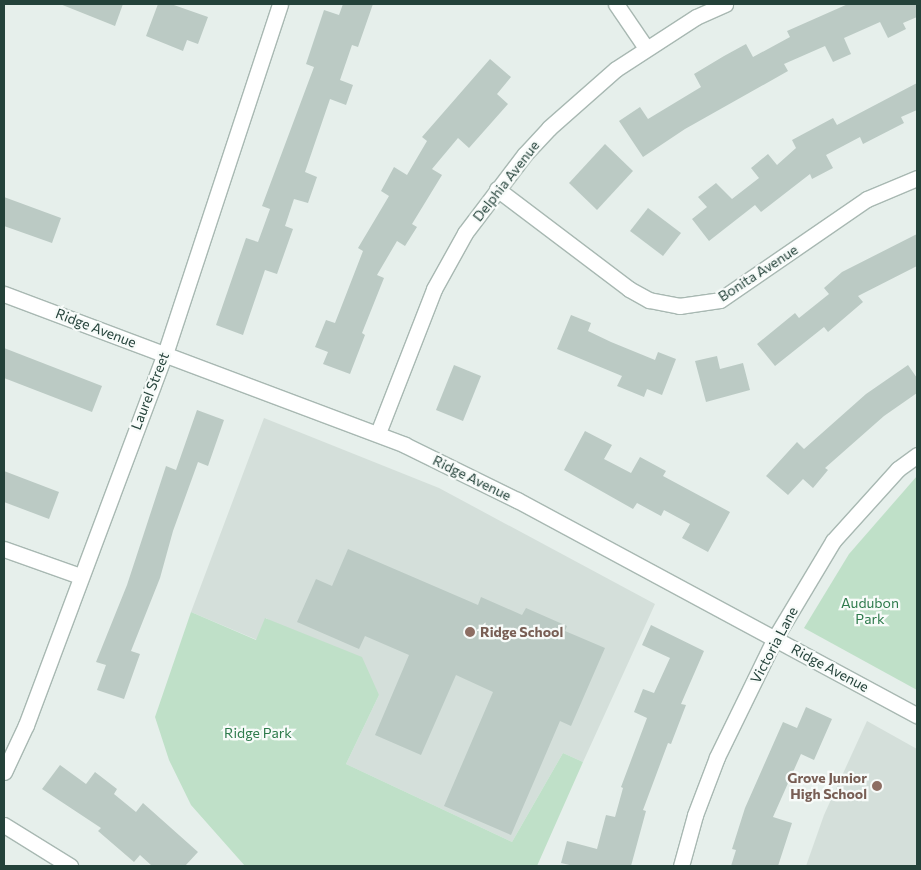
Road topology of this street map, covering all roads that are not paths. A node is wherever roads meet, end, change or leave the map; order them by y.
1 (280, 4) edge
2 (616, 4) edge
3 (725, 4) edge
4 (646, 48) junction
5 (917, 178) edge
6 (496, 189) junction
7 (4, 294) edge
8 (165, 354) junction
9 (378, 433) junction
10 (917, 455) edge
11 (4, 549) edge
12 (80, 576) junction
13 (775, 638) junction
14 (917, 715) edge
15 (4, 772) edge
16 (4, 825) edge
17 (70, 866) edge
18 (680, 866) edge

1 - 8 street, Laurel Street
2 - 4 street
3 - 4 street, Delphia Avenue
4 - 6 street, Delphia Avenue
5 - 6 street, Bonita Avenue
6 - 9 street, Delphia Avenue
7 - 8 street, Ridge Avenue
8 - 9 street, Ridge Avenue
8 - 12 street, Laurel Street
9 - 13 street, Ridge Avenue
10 - 13 street, Victoria Lane
11 - 12 street
12 - 15 street, Laurel Street
13 - 14 street, Ridge Avenue
13 - 18 street, Victoria Lane
16 - 17 street

